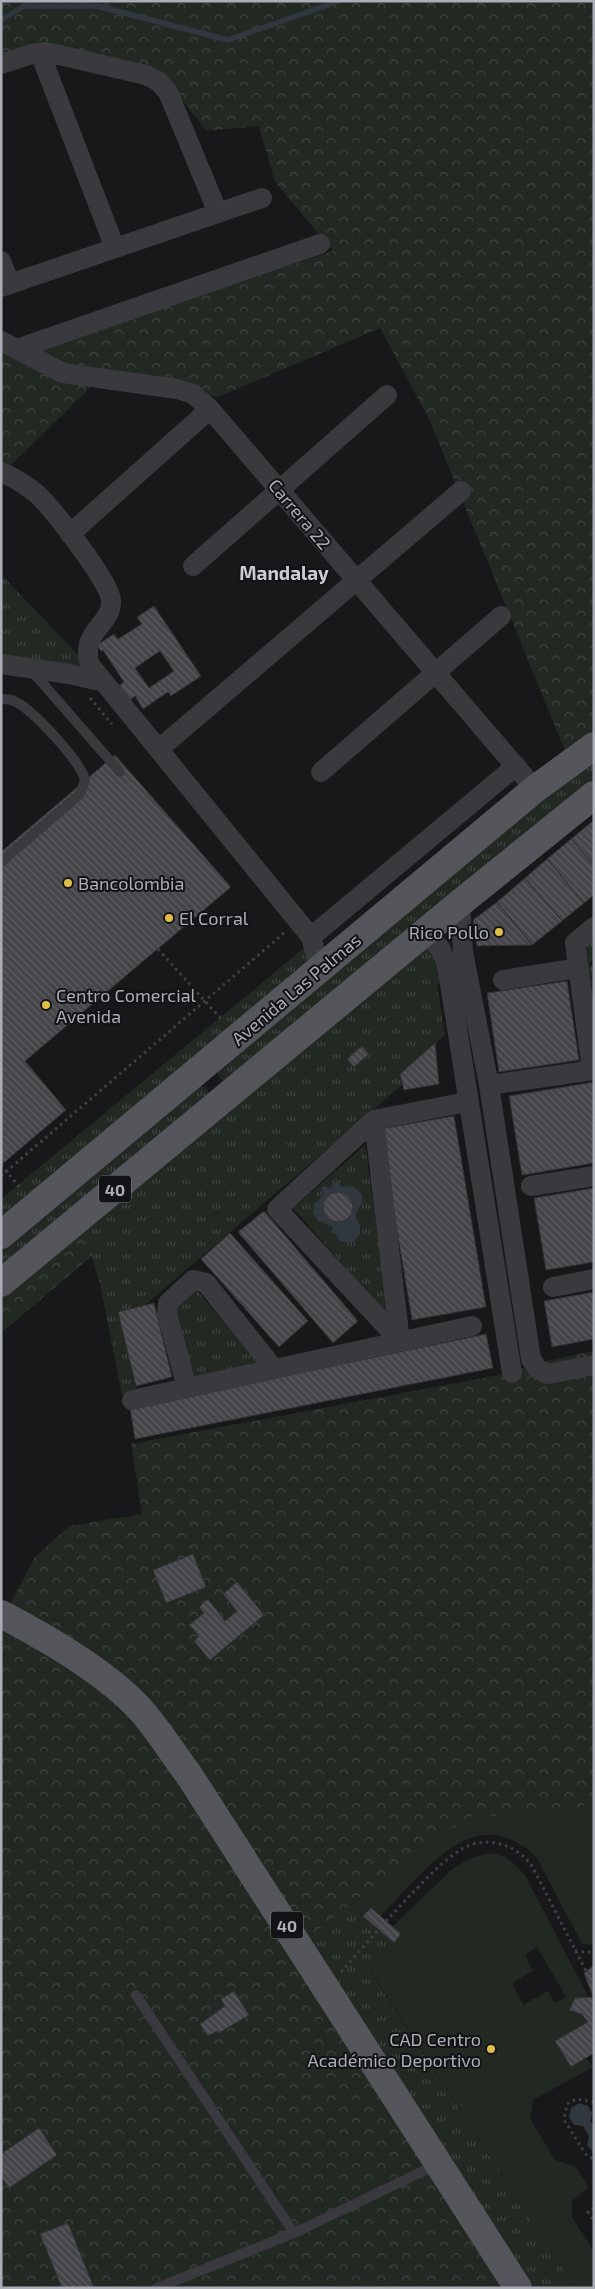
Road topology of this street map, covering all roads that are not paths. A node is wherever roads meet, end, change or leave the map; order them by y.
1 (40, 53) junction
2 (1, 64) edge
3 (262, 198) dead end
4 (218, 213) junction
5 (320, 244) dead end
6 (115, 248) junction
7 (1, 261) edge
8 (5, 286) edge
9 (9, 345) edge
10 (387, 395) dead end
11 (210, 409) junction
12 (1, 472) edge
13 (280, 490) junction
14 (461, 491) dead end
15 (70, 534) junction
16 (193, 566) dead end
17 (356, 580) junction
18 (501, 616) dead end
19 (1, 664) edge
20 (29, 668) junction
21 (435, 673) junction
22 (104, 682) junction
23 (1, 699) edge
24 (594, 746) edge
25 (159, 749) junction
26 (516, 766) junction
27 (120, 772) dead end
28 (321, 772) dead end
29 (535, 789) junction
30 (594, 795) edge
31 (1, 862) edge
32 (460, 903) junction
33 (594, 927) edge
34 (424, 933) junction
35 (311, 937) junction
36 (342, 950) junction
37 (578, 968) junction
38 (320, 969) junction
39 (503, 980) dead end
40 (593, 1070) edge
41 (198, 1071) junction
42 (489, 1085) junction
43 (230, 1095) junction
44 (467, 1102) junction
45 (374, 1120) junction
46 (594, 1176) edge
47 (531, 1186) dead end
48 (5, 1229) edge
49 (594, 1279) edge
50 (1, 1283) edge
51 (553, 1288) dead end
52 (472, 1326) dead end
53 (400, 1340) junction
54 (594, 1365) edge
55 (274, 1369) junction
56 (512, 1373) dead end
57 (187, 1388) junction
58 (132, 1400) dead end
59 (1, 1614) edge
60 (136, 1995) dead end
61 (438, 2164) junction
62 (294, 2233) junction
63 (158, 2288) edge
64 (518, 2288) edge

1 - 2 street
1 - 4 street
1 - 6 street
3 - 4 street
4 - 6 street
5 - 9 street
6 - 8 street
7 - 8 street
9 - 11 street, Carrera 22
10 - 13 street
11 - 13 street, Carrera 22
11 - 15 street
12 - 15 street
13 - 16 street
13 - 17 street, Carrera 22
14 - 17 street
15 - 22 street
17 - 21 street, Carrera 22
17 - 25 street
18 - 21 street
19 - 20 street
20 - 22 street
20 - 27 lane
21 - 26 street, Carrera 22
21 - 28 street
22 - 25 street
23 - 31 lane
24 - 29 main road, Avenida Las Palmas / 40
25 - 35 street
26 - 29 street, Carrera 22
26 - 35 street
29 - 36 main road, Avenida Las Palmas / 40
30 - 32 main road, 40
32 - 34 main road, 40
32 - 42 street
33 - 37 street
34 - 43 main road, 40
34 - 44 street
35 - 36 street
35 - 38 street
36 - 38 main road, Avenida Las Palmas / 40
37 - 39 street
37 - 40 street
38 - 41 main road, Avenida Las Palmas / 40
40 - 42 street
41 - 43 main road
41 - 48 main road, Avenida Las Palmas / 40
42 - 54 street
43 - 50 main road, 40
44 - 45 street
44 - 56 street
45 - 53 street
45 - 53 street
46 - 47 street
49 - 51 street
52 - 53 street
53 - 55 street
55 - 57 street
55 - 57 street
57 - 58 street
59 - 61 main road, 40
60 - 62 lane
61 - 62 lane
61 - 64 main road, 40
62 - 63 lane

